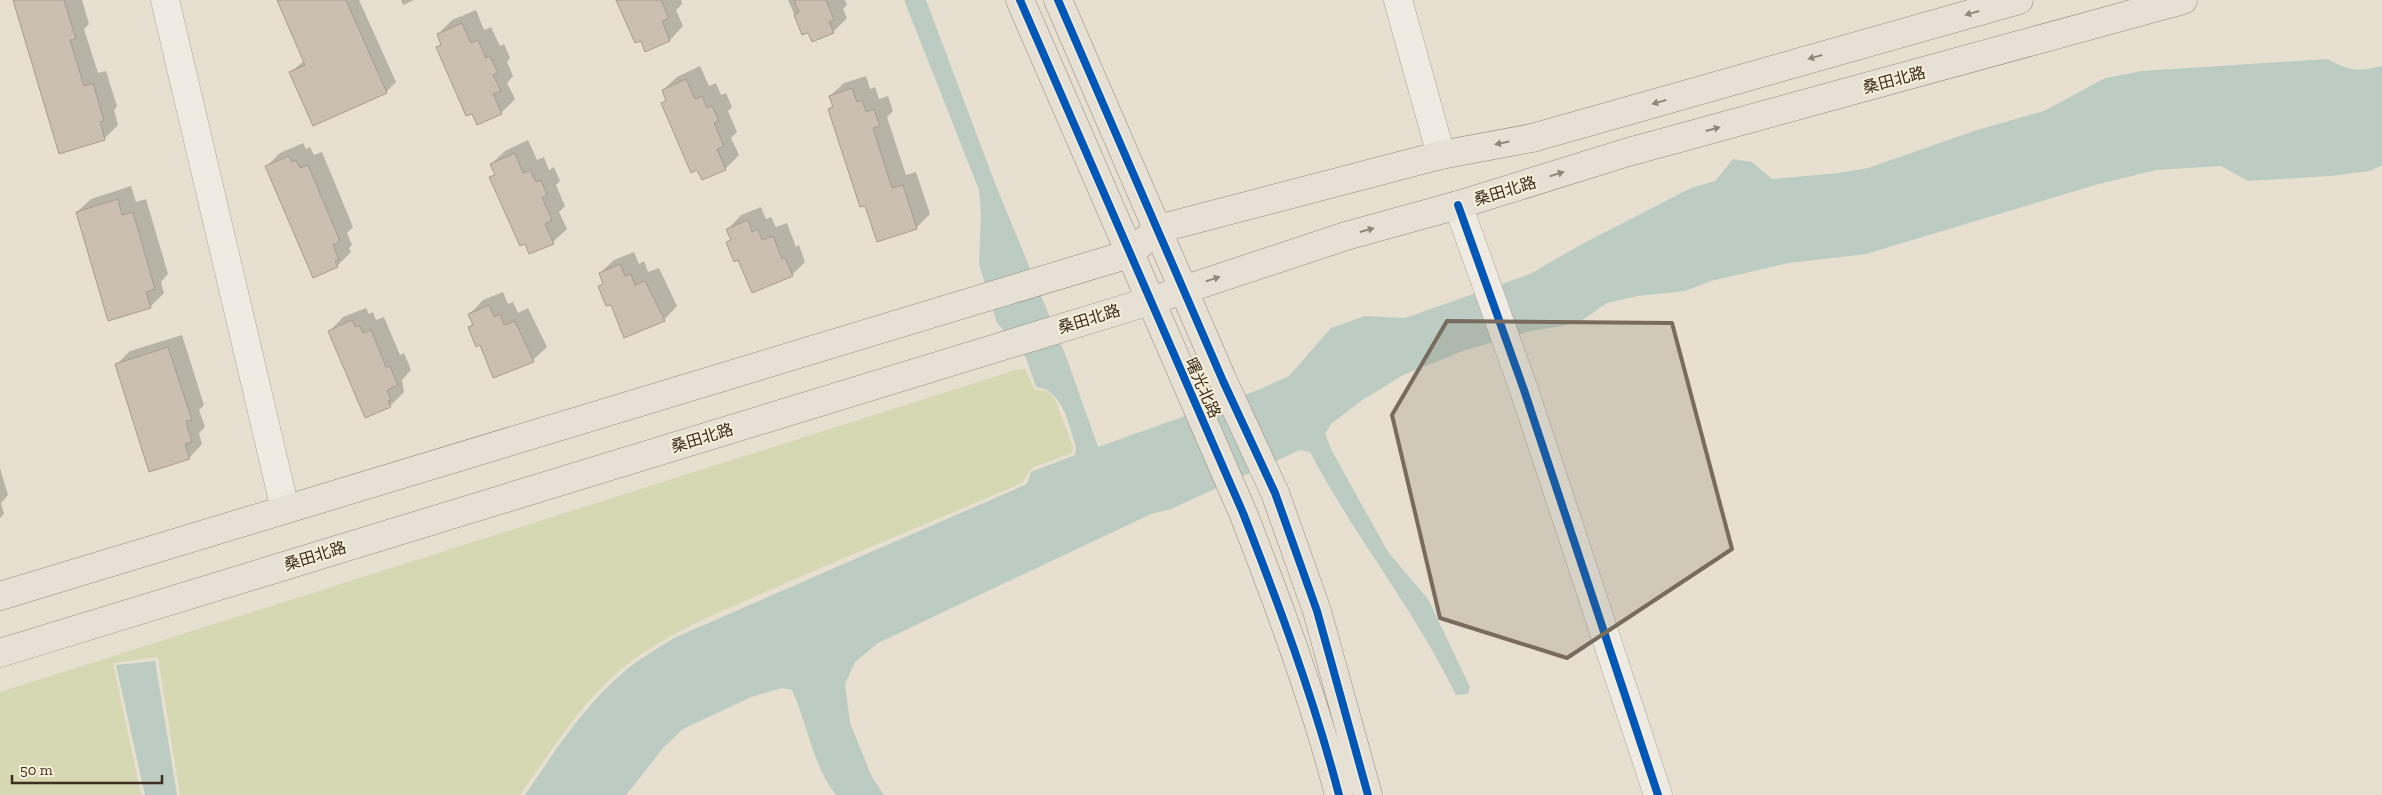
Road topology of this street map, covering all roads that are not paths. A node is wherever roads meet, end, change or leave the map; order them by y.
1 (165, 0) edge
2 (1020, 0) edge
3 (1058, 0) edge
4 (1398, 0) edge
5 (2019, 0) edge
6 (2183, 0) edge
7 (1441, 154) junction
8 (1458, 205) junction
9 (1158, 230) junction
10 (1129, 254) junction
11 (1184, 289) junction
12 (1150, 300) junction
13 (285, 509) junction
14 (0, 596) edge
15 (0, 653) edge
16 (1339, 795) edge
17 (1368, 795) edge
18 (1658, 795) edge

1 - 13 street
2 - 10 main road, 曙光北路
3 - 9 main road, 曙光北路
4 - 7 street
5 -> 7 main road
8 -> 6 main road, 桑田北路
7 - 9 main road
11 -> 8 main road, 桑田北路
8 - 18 street
9 - 10 main road
9 - 11 main road, 曙光北路
10 - 12 main road, 曙光北路
10 - 13 main road
11 - 12 main road, 桑田北路
11 - 17 main road, 曙光北路
12 - 15 main road, 桑田北路
12 - 16 main road, 曙光北路
13 - 14 main road

